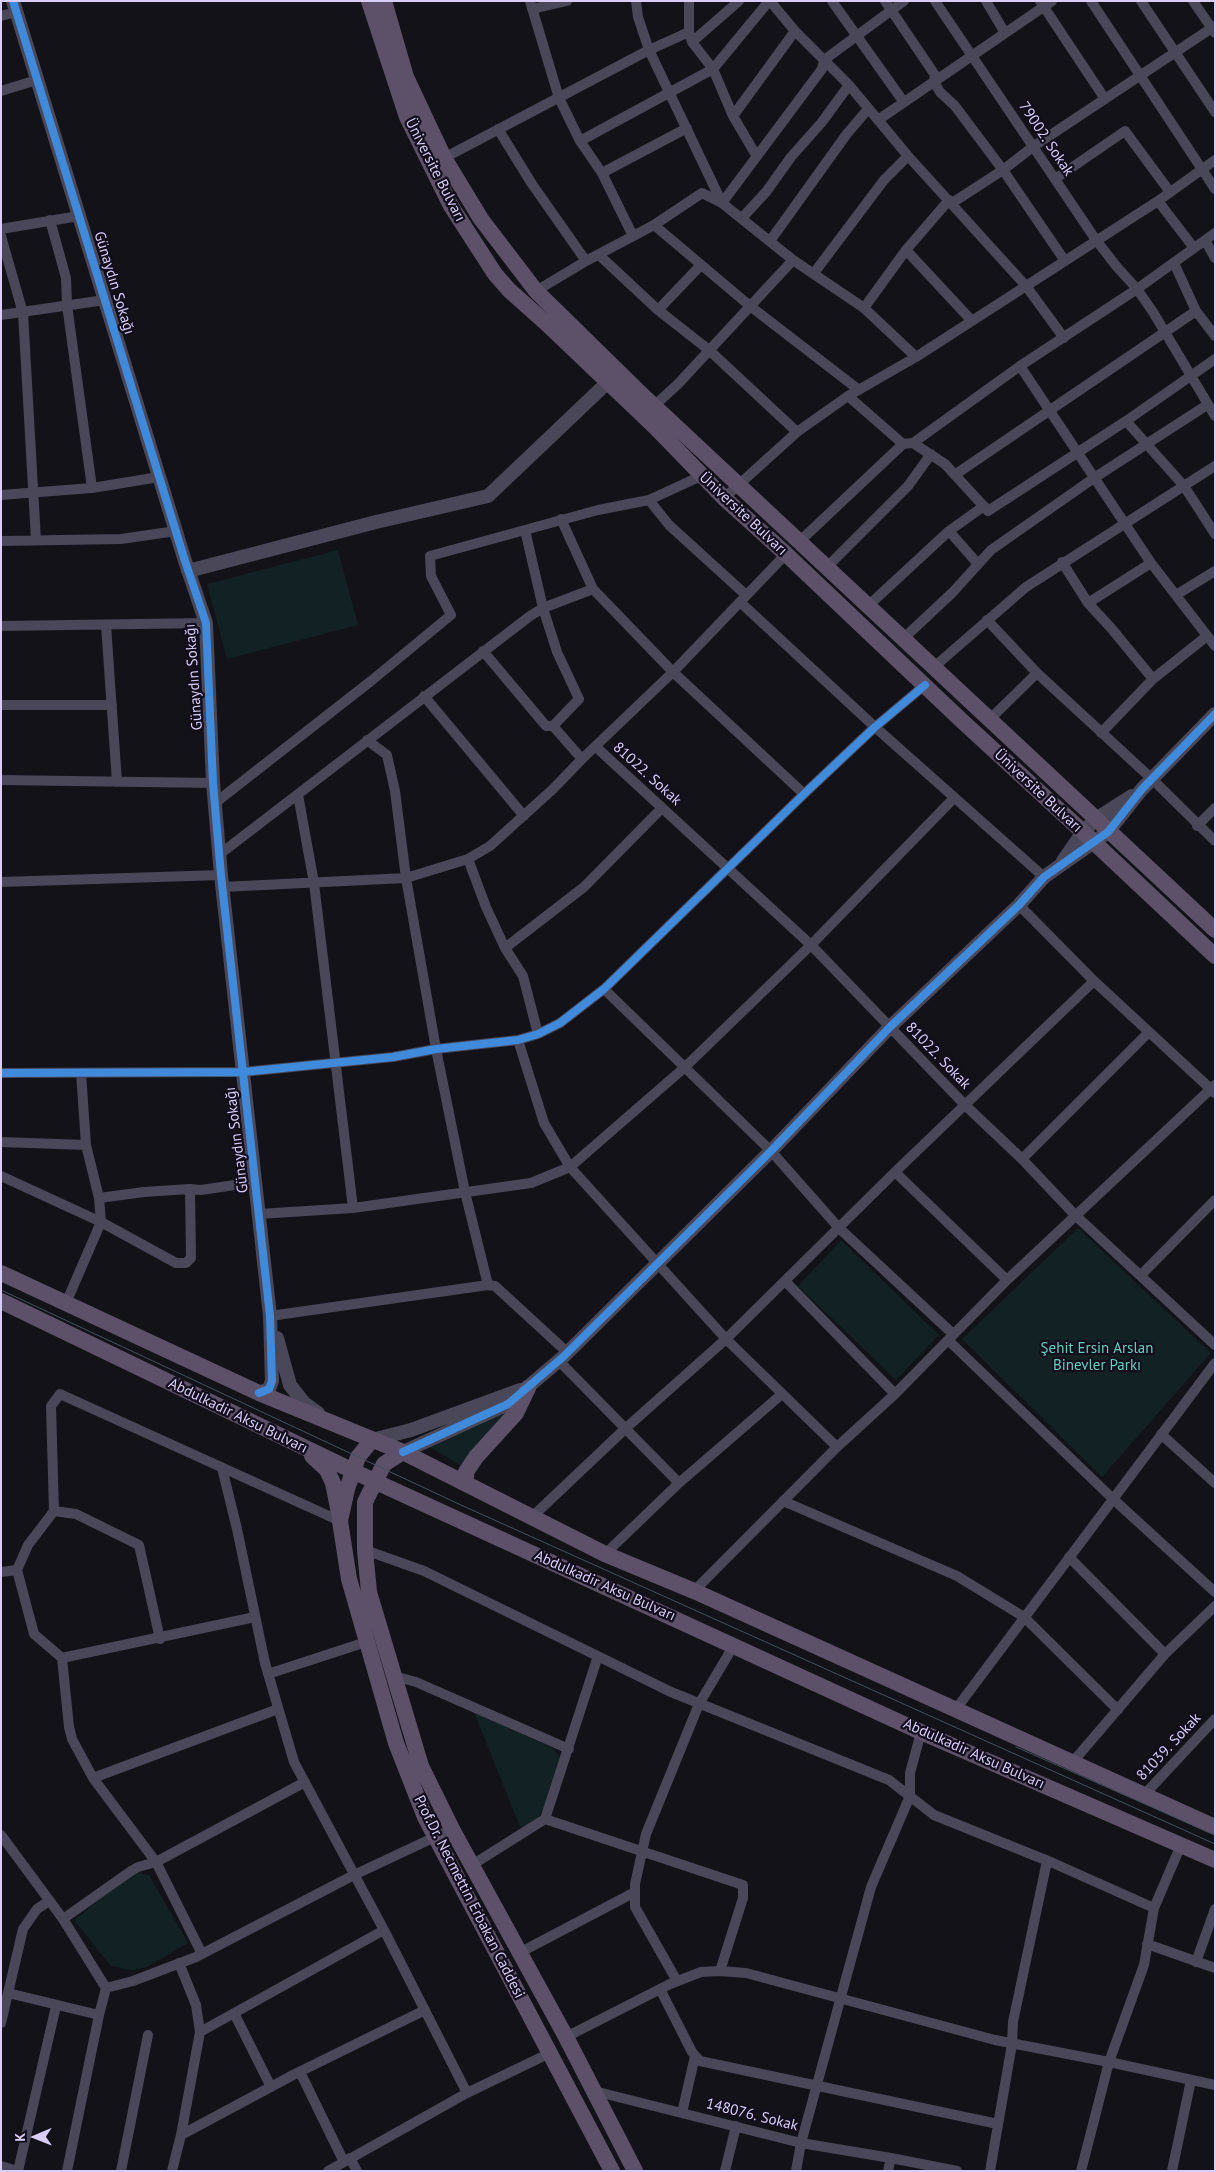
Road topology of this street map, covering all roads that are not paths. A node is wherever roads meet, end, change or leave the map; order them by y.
1 (369, 1) edge
2 (384, 1) edge
3 (567, 1) edge
4 (636, 1) edge
5 (688, 1) edge
6 (739, 1) edge
7 (769, 1) edge
8 (832, 1) edge
9 (904, 1) edge
10 (935, 1) edge
11 (986, 1) edge
12 (1091, 1) edge
13 (1141, 1) edge
14 (1192, 1) edge
15 (1045, 3) edge
16 (531, 5) edge
17 (888, 6) edge
18 (15, 7) edge
19 (1, 16) edge
20 (1214, 29) edge
21 (795, 31) junction
22 (1005, 33) junction
23 (855, 36) junction
24 (691, 37) junction
25 (648, 50) junction
26 (1175, 52) junction
27 (970, 56) junction
28 (824, 60) junction
29 (713, 69) junction
30 (1139, 76) junction
31 (37, 80) junction
32 (934, 82) junction
33 (848, 85) junction
34 (1, 91) edge
35 (670, 92) junction
36 (559, 98) junction
37 (1105, 99) junction
38 (904, 101) junction
39 (868, 109) junction
40 (1215, 112) edge
41 (733, 116) junction
42 (878, 120) junction
43 (498, 128) junction
44 (687, 128) junction
45 (580, 141) junction
46 (1034, 146) junction
47 (756, 155) junction
48 (908, 156) junction
49 (444, 158) junction
50 (1215, 160) edge
51 (1202, 169) junction
52 (1003, 170) junction
53 (602, 173) junction
54 (1055, 179) junction
55 (1215, 189) edge
56 (1170, 192) junction
57 (1158, 201) junction
58 (950, 202) junction
59 (722, 203) junction
60 (79, 216) junction
61 (742, 218) junction
62 (50, 220) junction
63 (654, 225) junction
64 (1, 229) edge
65 (1215, 234) edge
66 (1, 236) edge
67 (633, 236) junction
68 (1096, 240) junction
69 (1205, 240) junction
70 (770, 241) junction
71 (1194, 248) junction
72 (906, 250) junction
73 (599, 255) junction
74 (1215, 258) edge
75 (793, 260) junction
76 (586, 261) junction
77 (1064, 261) junction
78 (1174, 263) junction
79 (701, 265) junction
80 (814, 273) junction
81 (1026, 286) junction
82 (1137, 289) junction
83 (536, 291) junction
84 (105, 300) junction
85 (67, 305) junction
86 (750, 306) junction
87 (864, 308) junction
88 (658, 310) junction
89 (1196, 311) junction
90 (23, 313) junction
91 (1, 315) edge
92 (972, 321) junction
93 (1164, 334) junction
94 (1215, 336) edge
95 (1064, 338) junction
96 (709, 350) junction
97 (916, 357) junction
98 (1215, 359) edge
99 (1020, 366) junction
100 (1190, 376) junction
101 (608, 382) junction
102 (859, 390) junction
103 (848, 396) junction
104 (1207, 405) junction
105 (654, 406) junction
106 (1051, 410) junction
107 (1215, 416) edge
108 (1126, 421) junction
109 (797, 432) junction
110 (908, 443) junction
111 (1148, 445) junction
112 (1079, 452) junction
113 (931, 454) junction
114 (1215, 466) edge
115 (956, 474) junction
116 (701, 476) junction
117 (159, 477) junction
118 (1094, 478) junction
119 (738, 484) junction
120 (1184, 486) junction
121 (92, 488) junction
122 (34, 492) junction
123 (1, 495) edge
124 (724, 498) junction
125 (649, 500) junction
126 (984, 506) junction
127 (561, 520) junction
128 (1124, 524) junction
129 (525, 530) junction
130 (176, 531) junction
131 (949, 531) junction
132 (1215, 534) edge
133 (36, 540) junction
134 (1, 541) edge
135 (800, 541) junction
136 (786, 554) junction
137 (1062, 562) junction
138 (1150, 562) junction
139 (978, 564) junction
140 (827, 567) junction
141 (1215, 571) edge
142 (188, 572) junction
143 (593, 589) junction
144 (1176, 595) junction
145 (743, 599) junction
146 (1088, 603) junction
147 (869, 605) junction
148 (544, 608) junction
149 (987, 620) junction
150 (206, 623) junction
151 (106, 624) junction
152 (1, 626) edge
153 (1207, 636) junction
154 (904, 638) junction
155 (1215, 646) edge
156 (483, 651) junction
157 (934, 667) junction
158 (673, 672) junction
159 (1037, 673) junction
160 (1153, 679) junction
161 (925, 685) junction
162 (424, 696) junction
163 (1, 704) edge
164 (112, 705) junction
165 (1215, 714) edge
166 (990, 719) junction
167 (553, 726) junction
168 (875, 727) junction
169 (1101, 733) junction
170 (367, 740) junction
171 (596, 747) junction
172 (582, 759) junction
173 (1, 780) edge
174 (117, 782) junction
175 (213, 783) junction
176 (1147, 784) junction
177 (804, 794) junction
178 (298, 795) junction
179 (954, 798) junction
180 (215, 803) junction
181 (662, 808) junction
182 (1215, 808) edge
183 (524, 816) junction
184 (1096, 819) junction
185 (1197, 826) junction
186 (1108, 832) junction
187 (1088, 838) junction
188 (1215, 841) edge
189 (220, 854) junction
190 (468, 859) junction
191 (729, 869) junction
192 (1044, 877) junction
193 (406, 878) junction
194 (222, 881) junction
195 (1, 882) edge
196 (314, 883) junction
197 (1019, 905) junction
198 (1215, 930) edge
199 (811, 945) junction
200 (505, 948) junction
201 (1215, 956) edge
202 (1094, 981) junction
203 (604, 989) junction
204 (890, 1028) junction
205 (1148, 1032) junction
206 (538, 1034) junction
207 (518, 1040) junction
208 (436, 1049) junction
209 (337, 1063) junction
210 (684, 1068) junction
211 (243, 1072) junction
212 (1, 1073) edge
213 (81, 1073) junction
214 (1213, 1089) edge
215 (965, 1105) junction
216 (1, 1142) edge
217 (86, 1145) junction
218 (770, 1150) junction
219 (1022, 1159) junction
220 (570, 1167) junction
221 (895, 1172) junction
222 (1, 1176) edge
223 (255, 1182) junction
224 (190, 1189) junction
225 (465, 1192) junction
226 (99, 1198) junction
227 (1215, 1200) edge
228 (353, 1208) junction
229 (259, 1214) junction
230 (1075, 1215) junction
231 (101, 1222) junction
232 (839, 1228) junction
233 (658, 1264) junction
234 (1, 1274) edge
235 (1142, 1276) junction
236 (1007, 1280) junction
237 (785, 1281) junction
238 (488, 1285) junction
239 (1, 1301) edge
240 (66, 1303) junction
241 (270, 1316) junction
242 (951, 1337) junction
243 (726, 1339) junction
244 (1215, 1345) edge
245 (563, 1357) junction
246 (1215, 1363) edge
247 (528, 1388) junction
248 (259, 1393) junction
249 (782, 1394) junction
250 (895, 1394) junction
251 (332, 1423) junction
252 (626, 1428) junction
253 (1161, 1434) junction
254 (372, 1440) junction
255 (296, 1445) junction
256 (837, 1447) junction
257 (403, 1452) junction
258 (222, 1468) junction
259 (353, 1471) junction
260 (374, 1481) junction
261 (466, 1483) junction
262 (679, 1483) junction
263 (1215, 1483) edge
264 (1112, 1498) junction
265 (783, 1501) junction
266 (54, 1512) junction
267 (531, 1518) junction
268 (340, 1521) junction
269 (365, 1550) junction
270 (605, 1554) junction
271 (1069, 1557) junction
272 (17, 1570) junction
273 (1, 1572) edge
274 (694, 1591) junction
275 (1215, 1592) edge
276 (1215, 1606) edge
277 (255, 1617) junction
278 (1024, 1617) junction
279 (160, 1639) junction
280 (366, 1642) junction
281 (734, 1645) junction
282 (1165, 1654) junction
283 (598, 1656) junction
284 (62, 1658) junction
285 (268, 1674) junction
286 (394, 1676) junction
287 (699, 1704) junction
288 (278, 1709) junction
289 (956, 1709) junction
290 (1118, 1710) junction
291 (1215, 1719) edge
292 (921, 1732) junction
293 (569, 1749) junction
294 (1071, 1764) junction
295 (93, 1778) junction
296 (305, 1782) junction
297 (1144, 1795) junction
298 (910, 1796) junction
299 (545, 1819) junction
300 (1215, 1827) edge
301 (452, 1829) junction
302 (1, 1835) edge
303 (437, 1836) junction
304 (1181, 1845) junction
305 (642, 1852) junction
306 (1215, 1860) edge
307 (1047, 1861) junction
308 (156, 1862) junction
309 (472, 1865) junction
310 (354, 1875) junction
311 (635, 1892) junction
312 (49, 1901) junction
313 (1154, 1908) junction
314 (1215, 1909) edge
315 (63, 1919) junction
316 (384, 1930) junction
317 (1147, 1944) junction
318 (521, 1952) junction
319 (202, 1954) junction
320 (1196, 1962) junction
321 (180, 1963) junction
322 (1215, 1968) edge
323 (720, 1971) junction
324 (677, 1981) junction
325 (106, 1988) junction
326 (660, 1989) junction
327 (8, 1993) junction
328 (840, 1998) junction
329 (56, 2006) junction
330 (426, 2010) junction
331 (234, 2013) junction
332 (99, 2015) junction
333 (1, 2022) edge
334 (200, 2032) junction
335 (148, 2035) dead end
336 (566, 2037) junction
337 (1012, 2044) junction
338 (550, 2054) junction
339 (695, 2056) junction
340 (1109, 2062) junction
341 (300, 2072) junction
342 (1191, 2080) junction
343 (1215, 2085) edge
344 (817, 2086) junction
345 (270, 2087) junction
346 (594, 2091) junction
347 (467, 2093) junction
348 (682, 2113) junction
349 (998, 2124) junction
350 (736, 2126) junction
351 (181, 2135) junction
352 (801, 2143) junction
353 (891, 2158) junction
354 (347, 2160) junction
355 (1, 2166) edge
356 (17, 2171) edge
357 (67, 2171) edge
358 (121, 2171) edge
359 (172, 2171) edge
360 (328, 2171) edge
361 (357, 2171) edge
362 (612, 2171) edge
363 (635, 2171) edge
364 (725, 2171) edge
365 (796, 2171) edge
366 (888, 2171) edge
367 (957, 2171) edge
368 (990, 2171) edge
369 (1081, 2171) edge
370 (1172, 2171) edge

1 - 101 main road, Üniversite Bulvarı
2 - 49 main road, Üniversite Bulvarı
3 - 16 street
4 - 25 street
5 - 24 street
6 - 24 street
7 - 21 street
7 - 29 street
8 - 23 street
9 - 17 street
10 - 27 street, 79002. Sokak
11 - 22 street
12 - 30 street
13 - 26 street
14 - 20 street
15 - 22 street
15 - 37 street
16 - 36 street
17 - 23 street
17 - 32 street
18 - 19 street
18 - 31 street, Günaydın Sokağı
20 - 26 street
21 - 28 street
21 - 41 street
22 - 27 street
23 - 28 street
23 - 38 street
24 - 25 street
24 - 29 street
25 - 35 street
25 - 36 street
26 - 30 street
26 - 40 street
27 - 32 street
27 - 46 street, 79002. Sokak
28 - 33 street
28 - 47 street
29 - 35 street
29 - 41 street
30 - 37 street
30 - 51 street
31 - 34 street
31 - 60 street, Günaydın Sokağı
32 - 38 street
32 - 52 street
33 - 39 street
33 - 61 street
35 - 44 street
35 - 45 street
36 - 43 street
36 - 45 street
37 - 46 street
38 - 42 street
39 - 42 street
39 - 70 street
41 - 47 street
42 - 48 street
43 - 49 street
43 - 76 street
44 - 53 street
44 - 59 street
45 - 53 street
46 - 52 street
46 - 54 street, 79002. Sokak
47 - 59 street
48 - 58 street
48 - 80 street
49 - 83 main road, Üniversite Bulvarı
50 - 51 street
51 - 55 street
51 - 56 street
52 - 58 street
52 - 77 street
53 - 67 street
54 - 56 street
54 - 68 street, 79002. Sokak
56 - 57 street
57 - 68 street
57 - 71 street
58 - 72 street
58 - 81 street
59 - 61 street
59 - 63 street
60 - 62 street
60 - 84 street, Günaydın Sokağı
61 - 70 street
62 - 64 street
62 - 85 street
63 - 67 street
63 - 79 street
65 - 69 street
66 - 90 street
67 - 73 street
68 - 77 street
68 - 82 street, 79002. Sokak
69 - 71 street
69 - 74 street
70 - 75 street
71 - 78 street
72 - 87 street
72 - 92 street
73 - 76 street
73 - 88 street
75 - 80 street
75 - 86 street
76 - 83 street
77 - 81 street
78 - 82 street
78 - 89 street
79 - 86 street
79 - 88 street
80 - 87 street
81 - 92 street
81 - 95 street
82 - 93 street, 79002. Sokak
82 - 95 street
83 - 105 main road, Üniversite Bulvarı
84 - 85 street
84 - 117 street, Günaydın Sokağı
85 - 90 street
85 - 121 street
86 - 96 street
86 - 102 street
87 - 97 street
88 - 96 street
89 - 93 street
89 - 94 street
90 - 91 street
90 - 122 street
92 - 97 street
93 - 100 street, 79002. Sokak
93 - 106 street
95 - 99 street
96 - 105 street
96 - 109 street
97 - 102 street
98 - 100 street
99 - 106 street
99 - 110 street
100 - 104 street, 79002. Sokak
100 - 108 street
101 - 116 main road, Üniversite Bulvarı
101 - 142 street
102 - 103 street
103 - 109 street
103 - 110 street
104 - 107 street, 79002. Sokak
104 - 111 street
105 - 119 main road, Üniversite Bulvarı
106 - 112 street
106 - 115 street
108 - 111 street
108 - 112 street
109 - 119 street
110 - 113 street
110 - 135 street
111 - 118 street
111 - 120 street
112 - 118 street
112 - 126 street
113 - 115 street
113 - 140 street
114 - 120 street
115 - 126 street
116 - 124 main road, Üniversite Bulvarı
116 - 125 street
117 - 121 street
117 - 130 street, Günaydın Sokağı
118 - 128 street
118 - 139 street
119 - 124 street
119 - 135 main road, Üniversite Bulvarı
120 - 128 street
120 - 132 street
121 - 122 street
122 - 123 street
122 - 133 street
124 - 136 main road, Üniversite Bulvarı
125 - 127 street
125 - 145 street
126 - 131 street
127 - 129 street
127 - 143 street
128 - 137 street
128 - 138 street
129 - 148 street
129 - 180 street
130 - 133 street
130 - 142 street, Günaydın Sokağı
131 - 139 street
131 - 147 street
133 - 134 street
135 - 140 main road, Üniversite Bulvarı
136 - 145 street
136 - 161 main road, Üniversite Bulvarı
137 - 146 street
137 - 149 street
138 - 144 street
138 - 146 street
139 - 154 street
140 - 147 main road, Üniversite Bulvarı
141 - 144 street
142 - 150 street, Günaydın Sokağı
143 - 148 street
143 - 158 street
144 - 153 street
145 - 158 street
145 - 168 street
146 - 160 street
147 - 154 main road, Üniversite Bulvarı
148 - 156 street
148 - 167 street
149 - 157 street
149 - 159 street
150 - 151 street
150 - 175 street, Günaydın Sokağı
151 - 152 street
151 - 164 street
153 - 155 street
153 - 160 street
154 - 157 main road, Üniversite Bulvarı
156 - 162 street
156 - 167 street
157 - 166 main road, Üniversite Bulvarı
158 - 171 street
158 - 177 street
159 - 166 street
159 - 169 street
160 - 169 street
161 - 168 street
161 - 187 main road, Üniversite Bulvarı
162 - 170 street
162 - 183 street
163 - 164 street
164 - 174 street
165 - 176 street
166 - 184 main road, Üniversite Bulvarı
167 - 172 street
168 - 177 street
168 - 179 street
169 - 176 street
170 - 178 street
170 - 193 street
171 - 172 street
171 - 181 street, 81022. Sokak
172 - 183 street
173 - 174 street
174 - 175 street
175 - 180 street, Günaydın Sokağı
176 - 184 street
176 - 185 street
176 - 186 street
177 - 191 street
178 - 189 street
178 - 196 street
179 - 192 street
179 - 199 street
180 - 189 street, Günaydın Sokağı
181 - 191 street, 81022. Sokak
181 - 200 street
182 - 185 street
183 - 190 street
184 - 186 main road, Üniversite Bulvarı
184 - 187 street
185 - 188 street
186 - 187 street
186 - 198 main road, Üniversite Bulvarı
187 - 192 street
187 - 201 main road, Üniversite Bulvarı
189 - 194 street, Günaydın Sokağı
190 - 193 street
190 - 200 street
191 - 199 street, 81022. Sokak
191 - 203 street
192 - 197 street
193 - 196 street
193 - 208 street
194 - 195 street
194 - 196 street
194 - 211 street, Günaydın Sokağı
196 - 209 street
197 - 202 street
197 - 204 street
199 - 204 street, 81022. Sokak
199 - 210 street
200 - 206 street
202 - 205 street
202 - 215 street
203 - 206 street
203 - 210 street
204 - 215 street, 81022. Sokak
204 - 218 street
205 - 214 street
205 - 219 street
206 - 207 street
207 - 208 street
207 - 220 street
208 - 209 street
208 - 225 street
209 - 211 street
209 - 228 street
210 - 218 street
210 - 220 street
211 - 213 street
211 - 223 street, Günaydın Sokağı
212 - 213 street
213 - 217 street
214 - 230 street
215 - 219 street, 81022. Sokak
215 - 221 street
216 - 217 street
217 - 226 street
218 - 232 street
218 - 233 street
219 - 230 street, 81022. Sokak
220 - 225 street
220 - 233 street
221 - 232 street
221 - 236 street
222 - 231 street
223 - 224 street
223 - 229 street, Günaydın Sokağı
224 - 226 street
224 - 231 street
225 - 228 street
225 - 238 street
226 - 231 street
227 - 235 street
228 - 229 street
229 - 241 street, Günaydın Sokağı
230 - 235 street, 81022. Sokak
230 - 236 street
231 - 240 street
232 - 237 street
232 - 242 street
233 - 243 street
233 - 245 street
234 - 240 main road
235 - 244 street, 81022. Sokak
236 - 242 street
237 - 243 street
237 - 250 street
238 - 241 street
238 - 245 street
239 - 255 main road, Abdulkadir Aksu Bulvarı
240 - 248 main road
241 - 248 street
241 - 251 street
242 - 250 street
242 - 264 street
243 - 249 street
243 - 252 street
245 - 247 street
245 - 252 street
246 - 253 street
247 - 254 street
247 - 257 street
247 - 261 main road
248 - 251 main road
249 - 256 street
249 - 262 street
250 - 256 street
251 - 254 main road
252 - 262 street
252 - 267 street
253 - 263 street
253 - 264 street
254 - 257 main road
254 - 259 main road, Prof.Dr. Necmettin Erbakan Caddesi
255 - 259 main road, Abdulkadir Aksu Bulvarı
255 - 268 main road
256 - 265 street
257 - 260 main road, Prof.Dr. Necmettin Erbakan Caddesi
257 - 261 main road
258 - 266 street
258 - 268 street
258 - 277 street
259 - 260 main road, Abdulkadir Aksu Bulvarı
259 - 268 main road, Prof.Dr. Necmettin Erbakan Caddesi
260 - 269 main road, Prof.Dr. Necmettin Erbakan Caddesi
260 - 281 main road, Abdulkadir Aksu Bulvarı
261 - 267 main road
262 - 270 street
264 - 271 street
264 - 275 street
265 - 274 street
265 - 278 street
266 - 272 street
266 - 279 street
267 - 270 main road
268 - 280 main road, Prof.Dr. Necmettin Erbakan Caddesi
269 - 283 street
269 - 286 main road, Prof.Dr. Necmettin Erbakan Caddesi
270 - 274 main road
271 - 278 street
271 - 282 street
272 - 273 street
272 - 284 street
274 - 289 main road
276 - 282 street
277 - 279 street
277 - 285 street
278 - 289 street
278 - 290 street
279 - 284 street
280 - 285 street
280 - 303 main road, Prof.Dr. Necmettin Erbakan Caddesi
281 - 287 street
281 - 292 main road, Abdulkadir Aksu Bulvarı
282 - 290 street
283 - 287 street
283 - 293 street
284 - 295 street
285 - 288 street
286 - 293 street
286 - 301 main road, Prof.Dr. Necmettin Erbakan Caddesi
287 - 298 street
287 - 305 street
288 - 295 street
288 - 296 street
289 - 294 main road
290 - 294 street
291 - 297 street, 81039. Sokak
292 - 298 street
292 - 304 main road, Abdulkadir Aksu Bulvarı
293 - 299 street
294 - 297 main road
295 - 308 street
296 - 308 street
296 - 310 street
297 - 300 main road
298 - 307 street
298 - 328 street
299 - 305 street
299 - 309 street
301 - 303 street
301 - 309 main road, Prof.Dr. Necmettin Erbakan Caddesi
302 - 312 street
303 - 310 street
303 - 338 main road, Prof.Dr. Necmettin Erbakan Caddesi
304 - 306 main road, Abdulkadir Aksu Bulvarı
304 - 313 street
305 - 311 street
305 - 323 street
307 - 313 street
307 - 337 street
308 - 315 street
308 - 319 street
309 - 318 main road, Prof.Dr. Necmettin Erbakan Caddesi
310 - 316 street
310 - 319 street
311 - 318 street
311 - 324 street
312 - 315 street
312 - 327 street
313 - 317 street
314 - 320 street
315 - 325 street
316 - 330 street
316 - 331 street
317 - 320 street
317 - 340 street
318 - 336 main road, Prof.Dr. Necmettin Erbakan Caddesi
319 - 321 street
320 - 322 street
321 - 325 street
321 - 334 street
323 - 324 street
323 - 328 street
324 - 326 street
325 - 332 street
326 - 336 street
326 - 339 street
327 - 329 street
327 - 333 street
328 - 337 street
328 - 344 street
329 - 332 street
329 - 356 street
330 - 341 street
330 - 347 street
331 - 334 street
331 - 345 street
332 - 357 street
334 - 351 street
335 - 358 street
336 - 346 main road, Prof.Dr. Necmettin Erbakan Caddesi
337 - 340 street
337 - 349 street
338 - 347 street
338 - 362 main road, Prof.Dr. Necmettin Erbakan Caddesi
339 - 344 street
339 - 348 street
340 - 342 street
340 - 369 street
341 - 345 street
341 - 354 street
342 - 343 street
342 - 370 street
344 - 349 street
344 - 352 street
345 - 351 street
346 - 348 street, 148076. Sokak
346 - 363 main road, Prof.Dr. Necmettin Erbakan Caddesi
347 - 354 street
348 - 350 street, 148076. Sokak
349 - 368 street
350 - 352 street, 148076. Sokak
350 - 364 street
351 - 359 street
352 - 353 street, 148076. Sokak
352 - 365 street
353 - 366 street
353 - 367 street, 148076. Sokak
354 - 360 street
354 - 361 street
355 - 356 street

